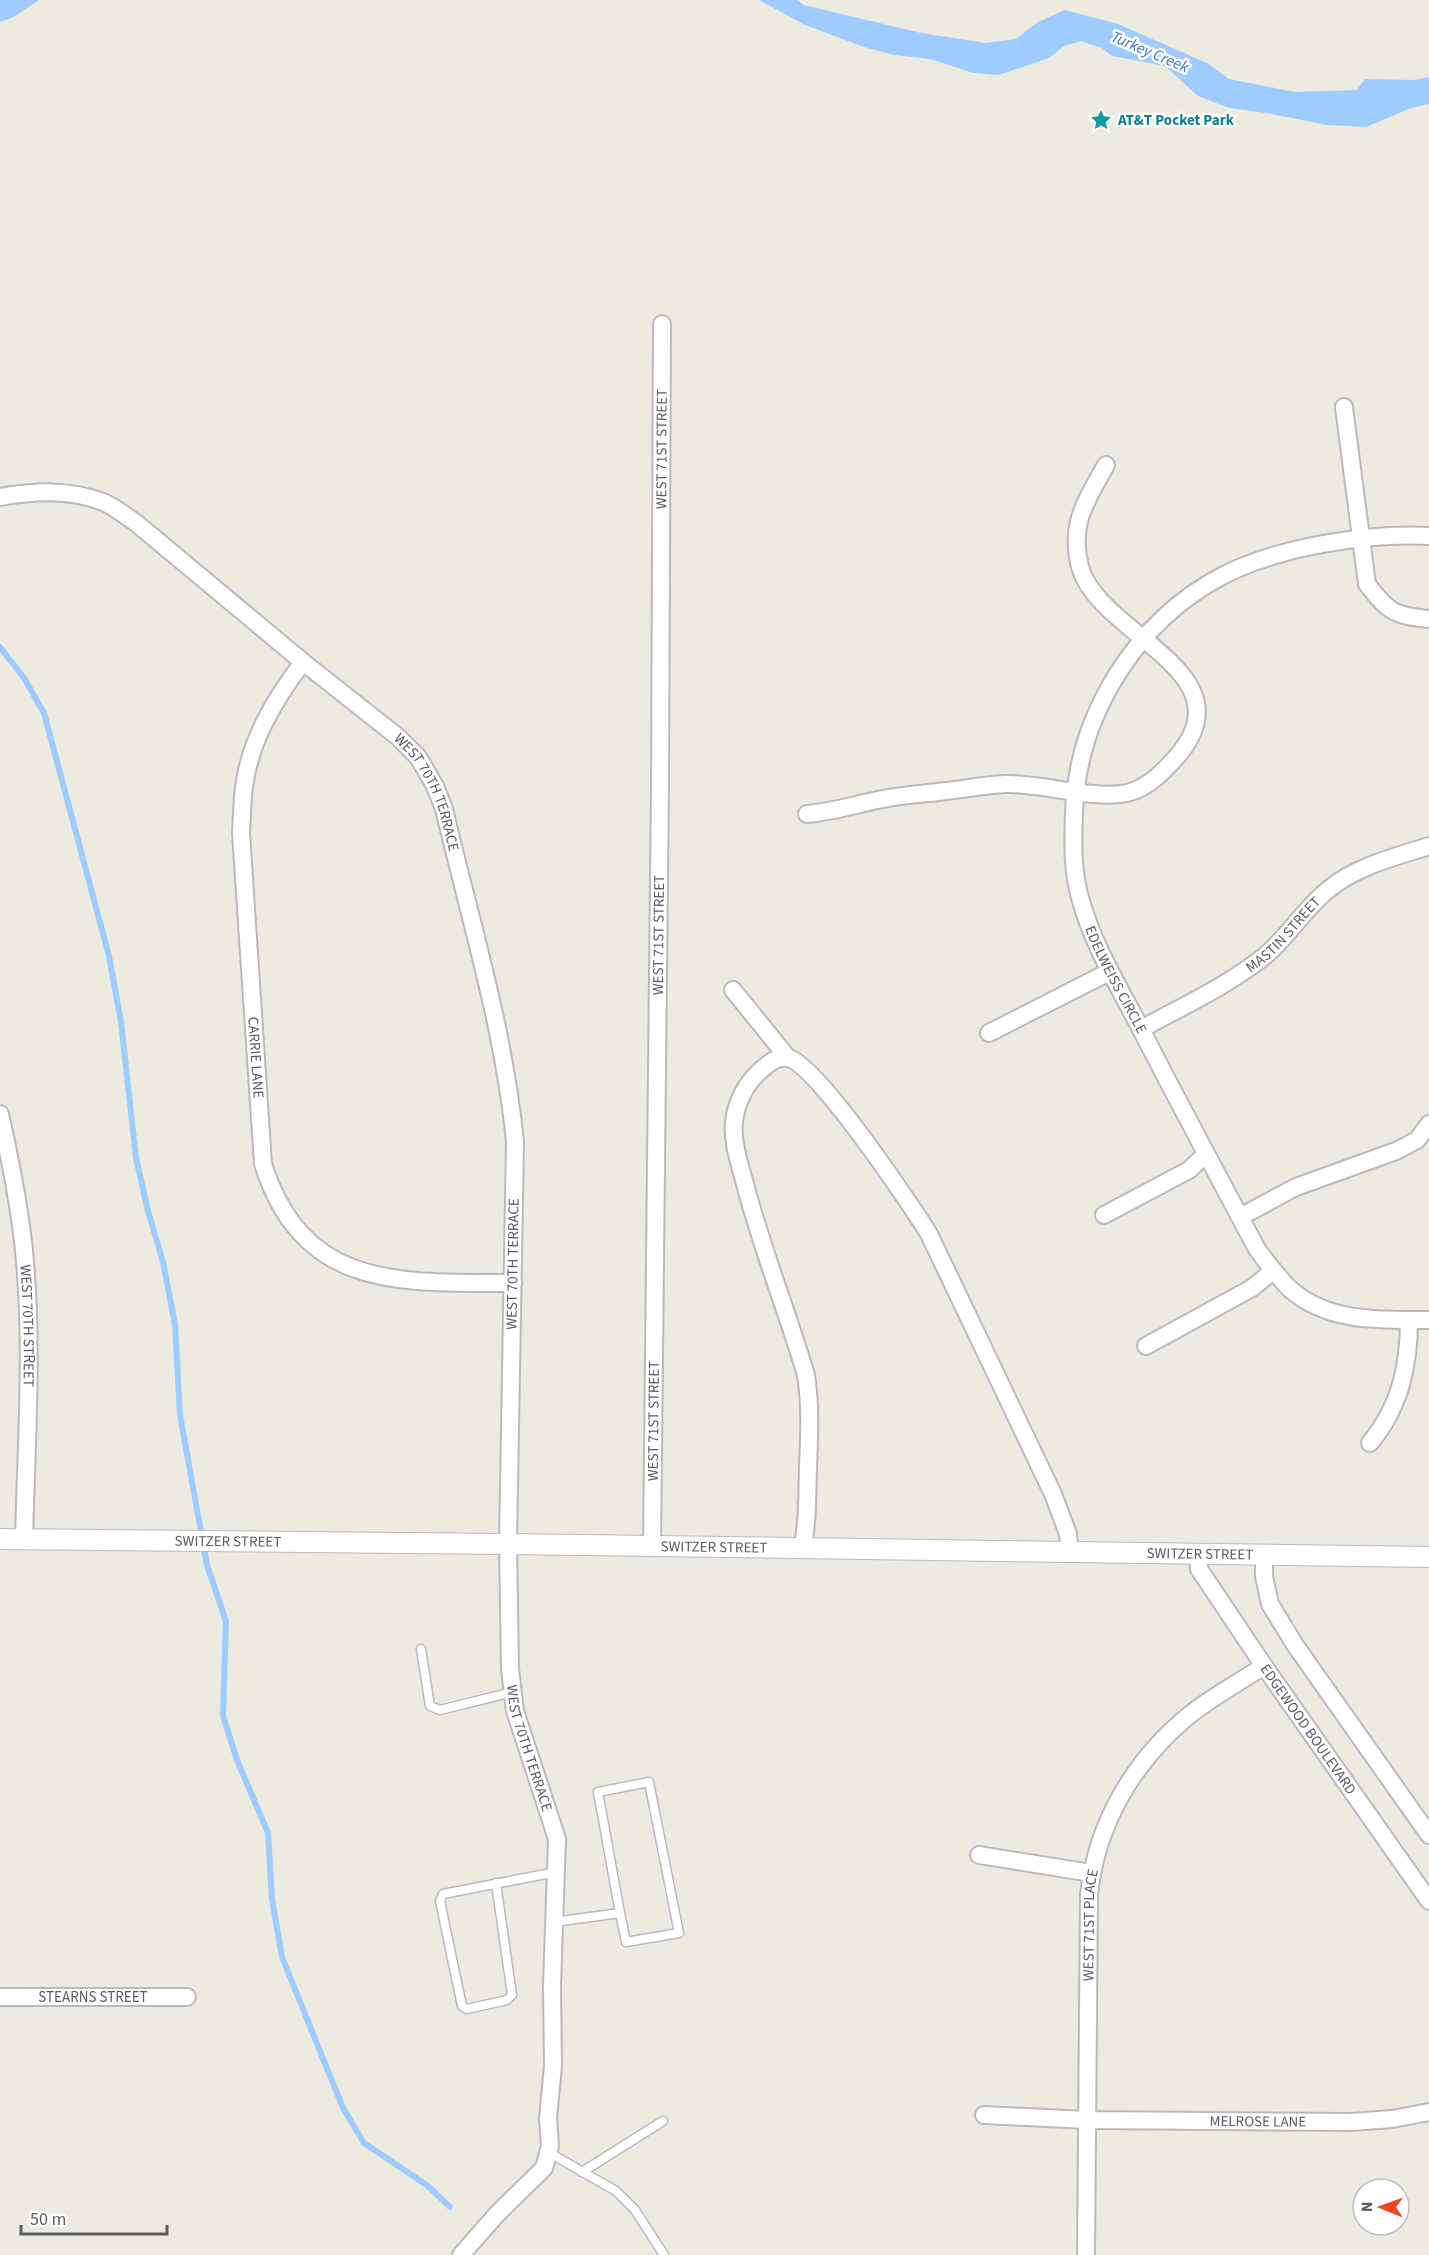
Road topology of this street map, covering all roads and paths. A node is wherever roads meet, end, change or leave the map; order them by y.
1 (662, 324) dead end
2 (1344, 407) dead end
3 (1106, 465) dead end
4 (0, 496) edge
5 (1429, 536) edge
6 (1360, 540) junction
7 (1429, 619) edge
8 (1143, 640) junction
9 (303, 662) junction
10 (1075, 790) junction
11 (807, 814) dead end
12 (1429, 846) edge
13 (1109, 972) junction
14 (733, 990) dead end
15 (1141, 1029) junction
16 (989, 1033) dead end
17 (788, 1058) junction
18 (0, 1114) edge
19 (1429, 1124) edge
20 (1206, 1154) junction
21 (1104, 1215) dead end
22 (1240, 1216) junction
23 (1273, 1271) junction
24 (513, 1283) junction
25 (1409, 1320) junction
26 (1429, 1320) edge
27 (1146, 1346) dead end
28 (1370, 1443) dead end
29 (0, 1539) edge
30 (24, 1539) junction
31 (508, 1544) junction
32 (652, 1547) junction
33 (802, 1549) junction
34 (1070, 1553) junction
35 (1198, 1555) junction
36 (1264, 1555) junction
37 (1429, 1557) edge
38 (421, 1649) dead end
39 (1264, 1666) junction
40 (513, 1692) junction
41 (1429, 1835) edge
42 (979, 1855) dead end
43 (556, 1872) junction
44 (1091, 1873) junction
45 (496, 1883) junction
46 (1429, 1901) edge
47 (620, 1913) junction
48 (554, 1922) junction
49 (0, 1997) edge
50 (188, 1997) dead end
51 (1429, 2112) edge
52 (984, 2115) dead end
53 (1087, 2120) junction
54 (663, 2121) dead end
55 (548, 2152) junction
56 (582, 2172) junction
57 (461, 2255) edge
58 (664, 2255) edge
59 (1086, 2255) edge

1 - 32 street, WEST 71ST STREET
2 - 6 street
3 - 8 street
4 - 9 street, WEST 70TH TERRACE
5 - 6 street, EDELWEISS CIRCLE
6 - 7 street
6 - 8 street, EDELWEISS CIRCLE
8 - 10 street, EDELWEISS CIRCLE
8 - 10 street
9 - 24 street, WEST 70TH TERRACE
9 - 24 street, CARRIE LANE
10 - 11 street
10 - 13 street, EDELWEISS CIRCLE
12 - 15 street, MASTIN STREET
13 - 15 street, EDELWEISS CIRCLE
13 - 16 street
14 - 17 street
15 - 20 street, EDELWEISS CIRCLE
17 - 33 street
17 - 34 street
18 - 30 street, WEST 70TH STREET
19 - 22 street
20 - 21 street
20 - 22 street, EDELWEISS CIRCLE
22 - 23 street, EDELWEISS CIRCLE
23 - 25 street, EDELWEISS CIRCLE
23 - 27 street
24 - 31 street, WEST 70TH TERRACE
25 - 26 street, EDELWEISS CIRCLE
25 - 28 street
29 - 30 street, SWITZER STREET
30 - 31 street, SWITZER STREET
31 - 32 street, SWITZER STREET
31 - 40 street, WEST 70TH TERRACE
32 - 33 street, SWITZER STREET
33 - 34 street, SWITZER STREET
34 - 35 street, SWITZER STREET
35 - 36 street, SWITZER STREET
35 - 39 street, EDGEWOOD BOULEVARD
36 - 37 street, SWITZER STREET
36 - 41 street
38 - 40 lane
39 - 44 street, WEST 71ST PLACE
39 - 46 street, EDGEWOOD BOULEVARD
40 - 43 street, WEST 70TH TERRACE
42 - 44 street
43 - 45 lane
43 - 48 street, WEST 70TH TERRACE
44 - 53 street, WEST 71ST PLACE
45 - 45 lane
47 - 47 lane
47 - 48 lane
48 - 55 street, WEST 70TH TERRACE
49 - 50 street, STEARNS STREET
51 - 53 street, MELROSE LANE
52 - 53 street, MELROSE LANE
53 - 59 street, WEST 71ST PLACE
54 - 56 lane
55 - 56 lane
55 - 57 street, WEST 70TH TERRACE
56 - 58 lane

